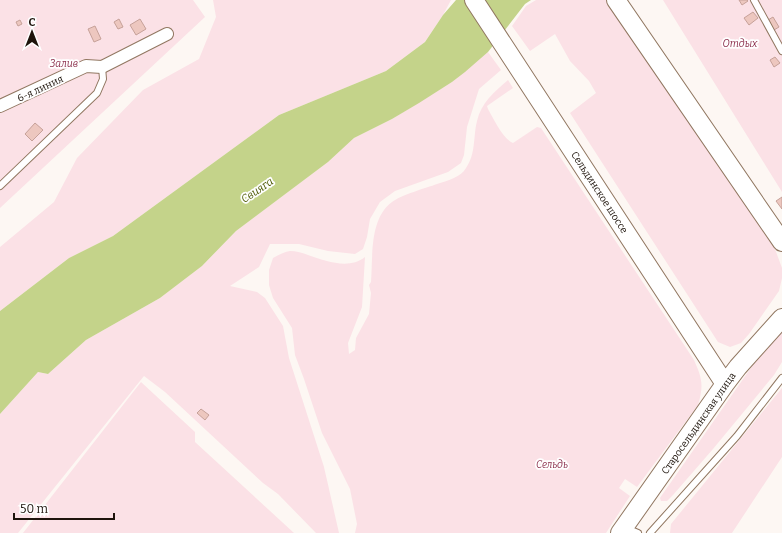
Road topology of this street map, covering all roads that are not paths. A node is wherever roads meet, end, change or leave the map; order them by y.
1 (474, 0) edge
2 (616, 0) edge
3 (754, 0) edge
4 (167, 34) dead end
5 (782, 51) edge
6 (102, 67) junction
7 (0, 106) edge
8 (0, 186) edge
9 (782, 241) edge
10 (782, 318) edge
11 (782, 378) edge
12 (726, 384) junction
13 (628, 531) edge
14 (650, 533) edge

1 - 12 main road, Сельдинское шоссе
2 - 9 main road
3 - 5 lane
4 - 6 street, 6-я линия
6 - 7 street, 6-я линия
6 - 8 lane
10 - 12 main road, Старосельдинская улица
11 - 14 lane
12 - 13 main road, Старосельдинская улица

